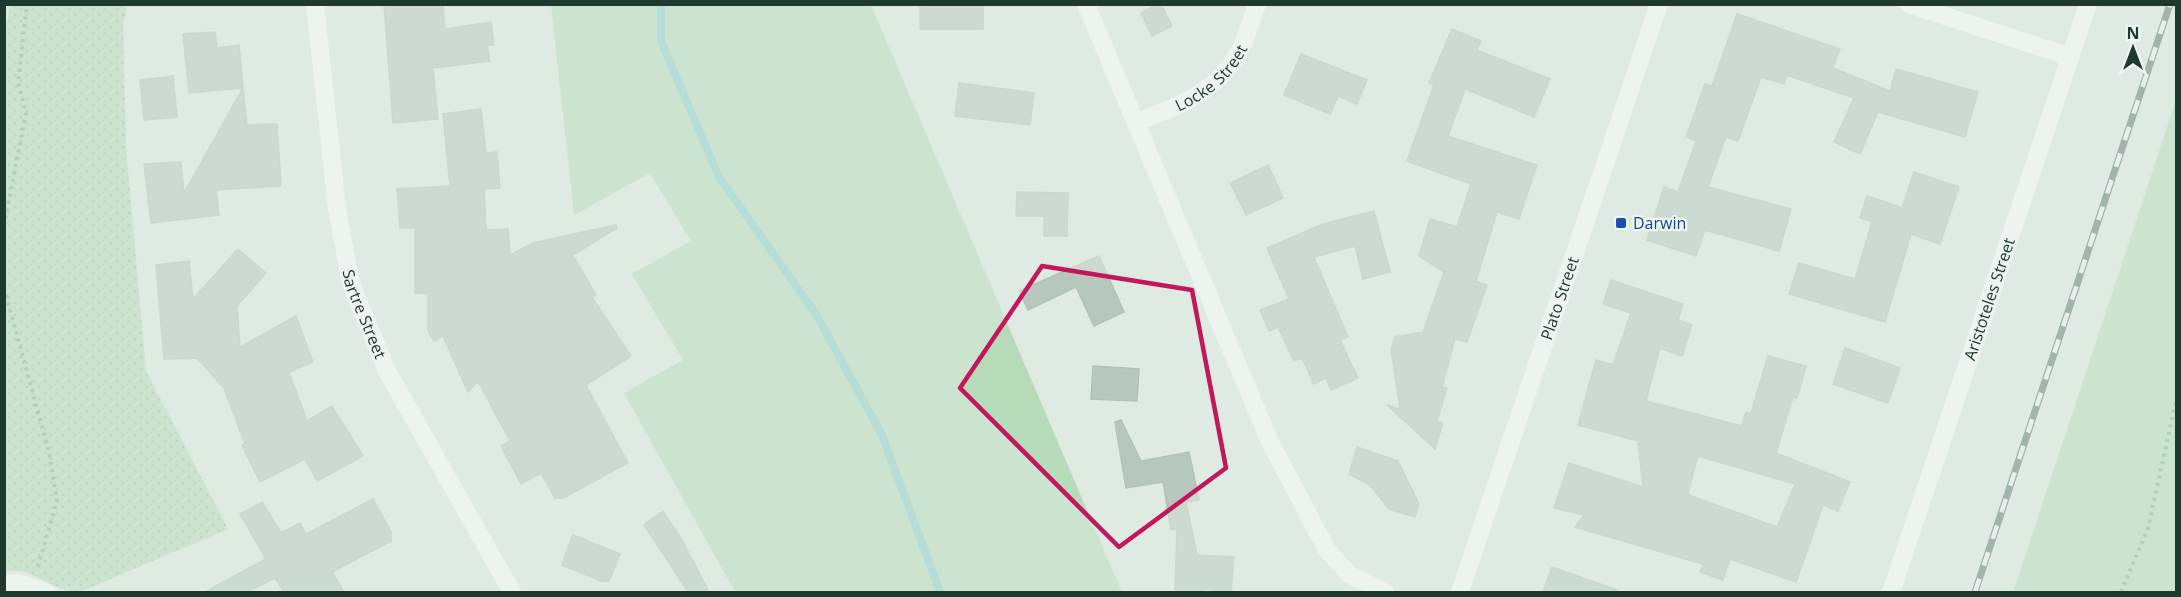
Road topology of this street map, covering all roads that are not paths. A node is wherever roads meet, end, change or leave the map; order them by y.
1 (315, 4) edge
2 (1086, 4) edge
3 (1257, 4) edge
4 (1659, 4) edge
5 (1908, 4) edge
6 (2088, 4) edge
7 (2071, 57) junction
8 (1137, 122) junction
9 (4, 584) edge
10 (39, 590) edge
11 (512, 592) edge
12 (1385, 592) edge
13 (1460, 592) edge
14 (1891, 592) edge

1 - 11 street, Sartre Street
2 - 8 street
3 - 8 street, Locke Street
4 - 13 street, Plato Street
5 - 7 street
6 - 7 street, Aristoteles Street
7 - 14 street, Aristoteles Street
8 - 12 street
9 - 10 street

